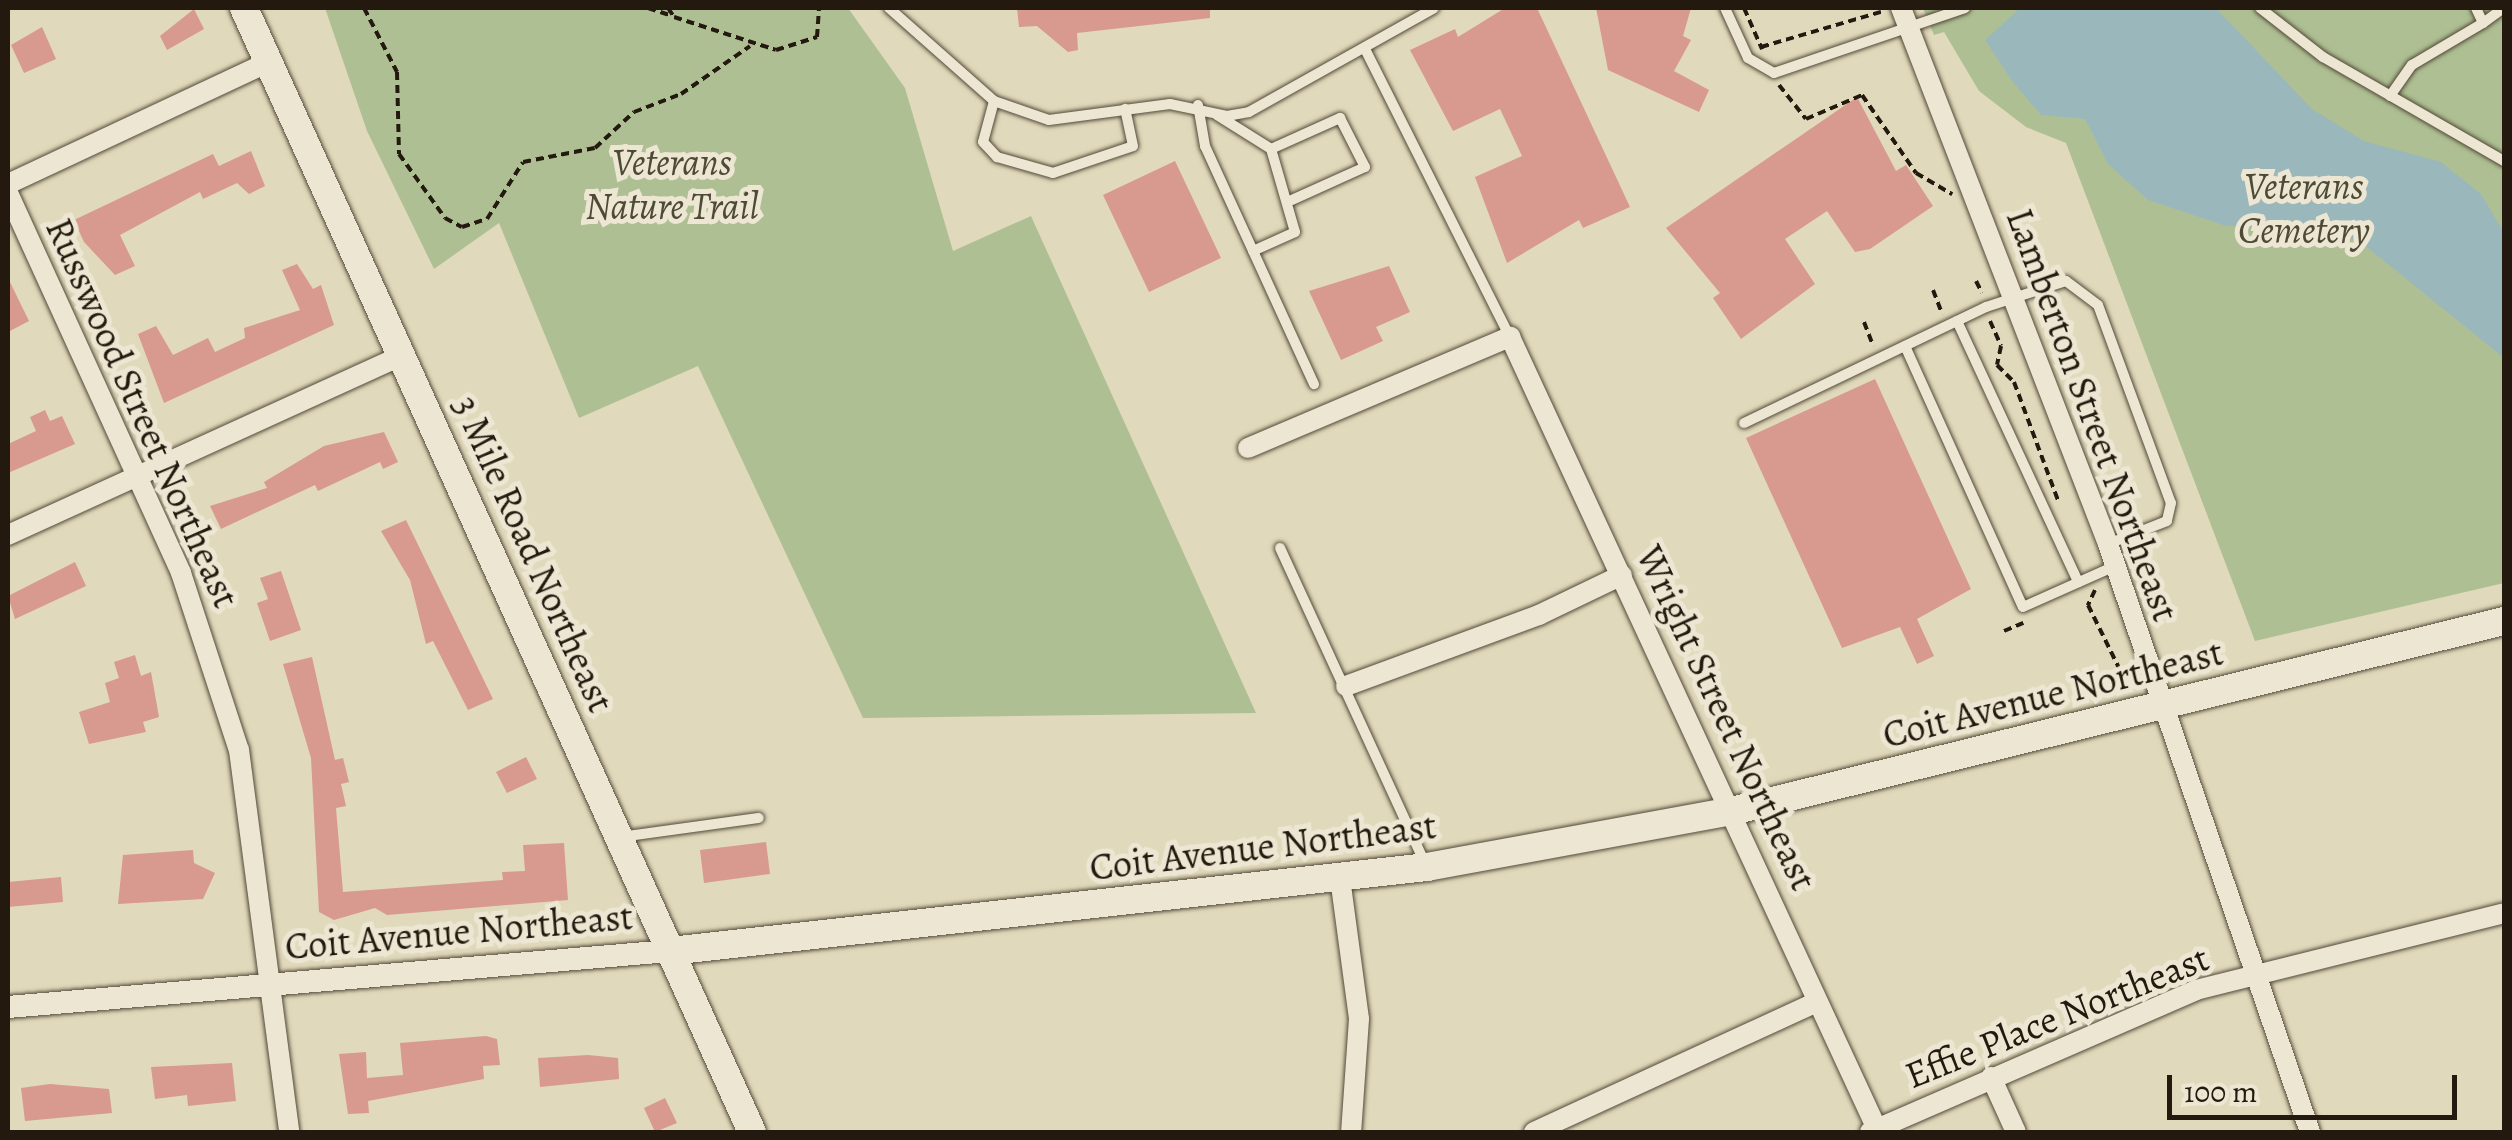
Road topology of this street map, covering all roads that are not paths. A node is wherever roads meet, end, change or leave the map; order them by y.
1 (244, 8) edge
2 (889, 8) edge
3 (1434, 8) edge
4 (1726, 8) edge
5 (1965, 8) edge
6 (2260, 8) edge
7 (2476, 8) edge
8 (2504, 8) edge
9 (1892, 10) edge
10 (2483, 24) junction
11 (1908, 28) junction
12 (1366, 51) junction
13 (268, 62) junction
14 (2390, 96) junction
15 (994, 101) junction
16 (1198, 105) junction
17 (1126, 109) junction
18 (1216, 114) junction
19 (1271, 149) junction
20 (2504, 161) edge
21 (8, 184) edge
22 (8, 194) edge
23 (1292, 200) junction
24 (1253, 252) junction
25 (2012, 297) junction
26 (1952, 323) junction
27 (1510, 336) junction
28 (1905, 346) junction
29 (403, 355) junction
30 (1314, 384) dead end
31 (1744, 423) dead end
32 (1248, 448) dead end
33 (135, 477) junction
34 (8, 534) edge
35 (2108, 544) junction
36 (1280, 548) dead end
37 (2115, 566) junction
38 (1622, 574) junction
39 (2084, 580) junction
40 (2504, 621) edge
41 (1346, 686) junction
42 (2159, 707) junction
43 (1732, 811) junction
44 (759, 818) dead end
45 (618, 836) junction
46 (1427, 867) junction
47 (1340, 878) junction
48 (2504, 913) edge
49 (670, 952) junction
50 (2253, 979) junction
51 (264, 987) junction
52 (1816, 1002) junction
53 (8, 1007) edge
54 (1991, 1076) junction
55 (1873, 1131) edge
56 (289, 1132) edge
57 (752, 1132) edge
58 (1351, 1132) edge
59 (1534, 1132) edge
60 (2016, 1132) edge
61 (2310, 1132) edge

1 - 13 main road, 3 Mile Road Northeast
2 - 15 lane
3 - 12 lane
4 - 11 lane
5 - 11 lane
6 - 14 lane
7 - 10 lane
8 - 10 lane
9 - 11 street, Lamberton Street Northeast
10 - 14 lane
11 - 25 street, Lamberton Street Northeast
12 - 18 lane
12 - 27 lane
13 - 21 street
13 - 29 main road, 3 Mile Road Northeast
14 - 20 lane
15 - 17 lane
15 - 17 lane
16 - 17 lane
16 - 18 lane
16 - 24 lane
18 - 19 lane
19 - 23 lane
19 - 23 lane
22 - 33 street, Russwood Street Northeast
23 - 24 lane
24 - 30 lane
25 - 26 lane
25 - 35 street, Lamberton Street Northeast
25 - 35 lane
26 - 28 lane
26 - 39 lane
27 - 32 street
27 - 38 street, Wright Street Northeast
28 - 31 lane
28 - 39 lane
29 - 33 street
29 - 45 main road, 3 Mile Road Northeast
33 - 34 street
33 - 51 street, Russwood Street Northeast
35 - 37 street, Lamberton Street Northeast
36 - 41 lane
37 - 39 lane
37 - 42 street, Lamberton Street Northeast
38 - 41 street
38 - 43 street, Wright Street Northeast
40 - 42 main road, Coit Avenue Northeast
41 - 46 lane
42 - 43 main road, Coit Avenue Northeast
42 - 50 street, Lamberton Street Northeast
43 - 46 main road, Coit Avenue Northeast
43 - 52 street, Wright Street Northeast
44 - 45 lane
45 - 49 main road, 3 Mile Road Northeast
46 - 47 main road, Coit Avenue Northeast
47 - 49 main road, Coit Avenue Northeast
47 - 58 street
48 - 50 street, Effie Place Northeast
49 - 51 street, Coit Avenue Northeast
49 - 57 main road, 3 Mile Road Northeast
50 - 54 street, Effie Place Northeast
50 - 61 street, Lamberton Street Northeast
51 - 53 street, Coit Avenue Northeast
51 - 56 street, Russwood Street Northeast
52 - 55 street, Wright Street Northeast
52 - 59 street
54 - 55 street, Effie Place Northeast
54 - 60 street

